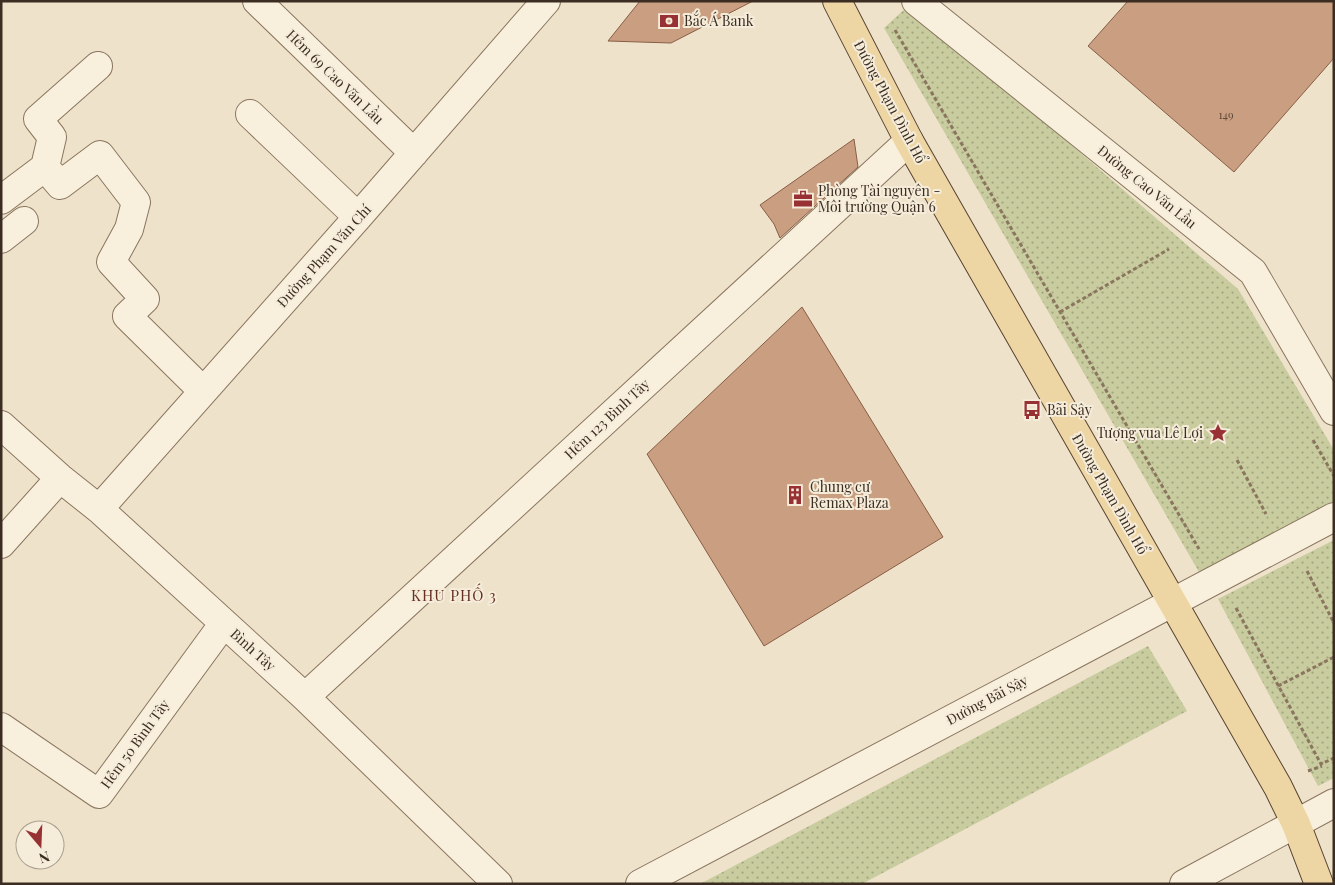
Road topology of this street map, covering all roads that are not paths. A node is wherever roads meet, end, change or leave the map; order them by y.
1 (257, 1) edge
2 (546, 1) edge
3 (837, 1) edge
4 (916, 1) edge
5 (98, 66) dead end
6 (250, 114) dead end
7 (909, 141) junction
8 (414, 153) junction
9 (45, 167) junction
10 (1, 200) edge
11 (358, 217) junction
12 (24, 221) dead end
13 (1, 239) edge
14 (203, 391) junction
15 (1334, 411) edge
16 (1, 425) edge
17 (60, 478) junction
18 (99, 508) junction
19 (1334, 517) edge
20 (1, 544) edge
21 (1172, 602) junction
22 (224, 623) junction
23 (305, 697) junction
24 (1, 727) edge
25 (1334, 803) edge
26 (1296, 824) junction
27 (498, 884) edge
28 (640, 884) edge
29 (1184, 884) edge
30 (1319, 884) edge

1 - 8 street, Hẻm 69 Cao Văn Lầu
2 - 8 street, Đường Phạm Văn Chí
3 - 7 main road, Đường Phạm Đình Hổ
4 - 15 street, Đường Cao Văn Lầu
5 - 9 street
6 - 11 street
7 - 21 main road, Đường Phạm Đình Hổ
7 - 23 street, Hẻm 123 Bình Tây
8 - 11 street, Đường Phạm Văn Chí
9 - 10 street
9 - 14 street
11 - 14 street, Đường Phạm Văn Chí
12 - 13 street
14 - 18 street, Đường Phạm Văn Chí
16 - 17 street, Bình Tây
17 - 18 street, Bình Tây
17 - 20 street
18 - 22 street, Bình Tây
19 - 21 street, Đường Bãi Sậy
21 - 26 main road, Đường Phạm Đình Hổ
21 - 28 street, Đường Bãi Sậy
22 - 23 street, Bình Tây
22 - 24 street, Hẻm 50 Bình Tây
23 - 27 street, Bình Tây
25 - 26 street
26 - 29 street
26 - 30 main road, Đường Phạm Đình Hổ

